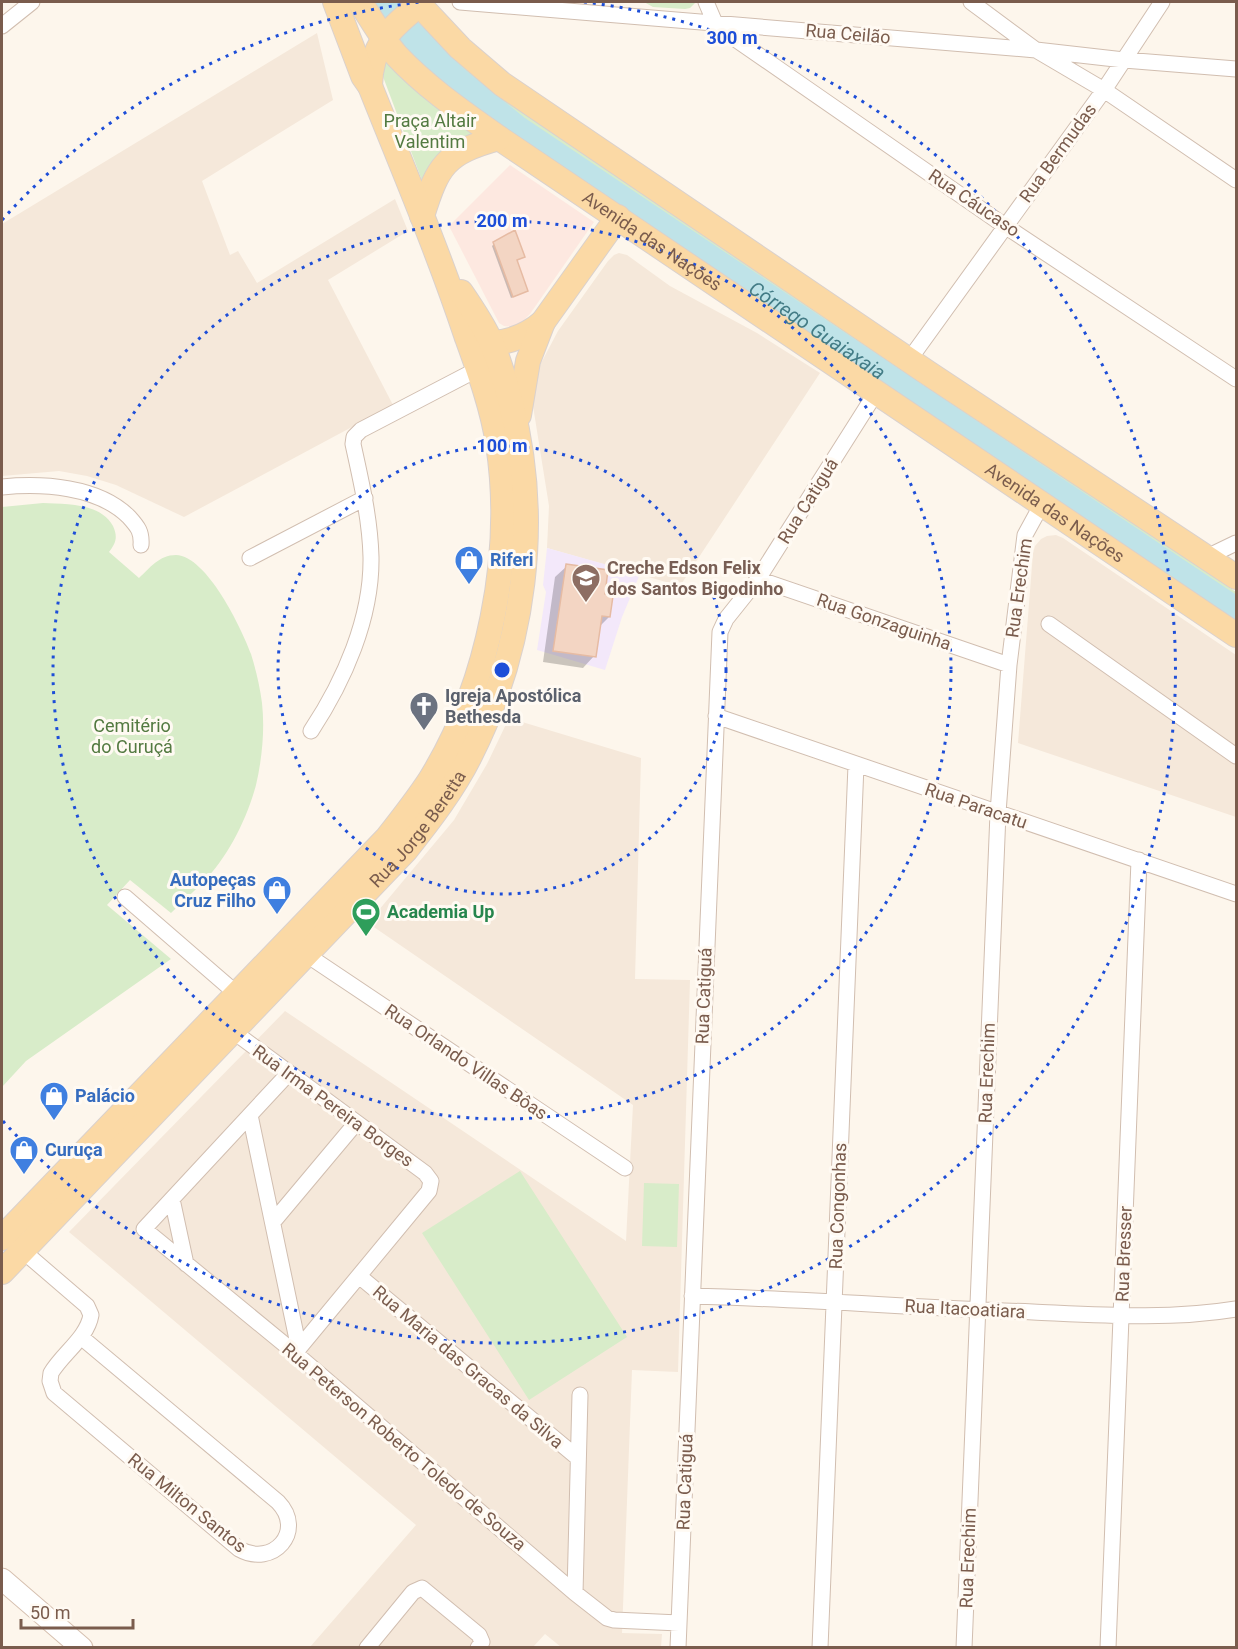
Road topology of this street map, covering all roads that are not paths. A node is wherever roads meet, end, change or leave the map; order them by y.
1 (32, 2) edge
2 (335, 2) edge
3 (360, 2) edge
4 (422, 2) edge
5 (460, 2) edge
6 (706, 2) edge
7 (971, 2) edge
8 (1162, 2) edge
9 (632, 9) edge
10 (715, 23) junction
11 (2, 26) edge
12 (383, 38) junction
13 (1036, 50) junction
14 (1124, 60) junction
15 (1236, 69) edge
16 (370, 86) junction
17 (1104, 90) junction
18 (499, 138) junction
19 (1236, 180) edge
20 (422, 216) junction
21 (618, 217) junction
22 (1005, 225) junction
23 (443, 265) junction
24 (543, 322) junction
25 (491, 342) junction
26 (909, 360) junction
27 (478, 369) junction
28 (1236, 379) edge
29 (877, 391) junction
30 (517, 428) junction
31 (2, 487) edge
32 (365, 498) junction
33 (1042, 504) junction
34 (1236, 543) edge
35 (141, 545) dead end
36 (1207, 557) junction
37 (250, 558) dead end
38 (1236, 577) edge
39 (758, 579) junction
40 (1049, 624) dead end
41 (1236, 635) edge
42 (1009, 665) junction
43 (716, 716) junction
44 (311, 731) dead end
45 (1236, 756) edge
46 (856, 765) junction
47 (998, 813) junction
48 (1139, 860) junction
49 (1236, 894) edge
50 (125, 897) dead end
51 (307, 955) junction
52 (237, 994) junction
53 (234, 1032) junction
54 (288, 1074) junction
55 (250, 1115) junction
56 (357, 1124) junction
57 (625, 1168) dead end
58 (172, 1199) junction
59 (273, 1222) junction
60 (2, 1238) edge
61 (23, 1251) junction
62 (186, 1264) junction
63 (2, 1272) edge
64 (359, 1276) junction
65 (692, 1296) junction
66 (834, 1301) junction
67 (1236, 1309) edge
68 (978, 1310) junction
69 (1121, 1316) junction
70 (81, 1337) junction
71 (297, 1351) junction
72 (580, 1395) dead end
73 (578, 1458) junction
74 (6, 1584) edge
75 (575, 1593) junction
76 (679, 1623) junction
77 (82, 1647) edge
78 (367, 1647) edge
79 (478, 1647) edge
80 (678, 1647) edge
81 (820, 1647) edge
82 (964, 1647) edge
83 (1108, 1647) edge

1 - 11 street
2 - 16 main road, Rua Jorge Beretta
3 - 12 main road, Avenida das Nações
4 - 12 main road
4 - 26 main road
5 - 9 street, Rua Ceilão
6 - 10 street
7 - 13 street
8 - 14 street, Rua Bermudas
9 - 10 street, Rua Ceilão
10 - 13 street, Rua Ceilão
10 - 22 street, Rua Cáucaso
12 - 16 main road
12 - 18 main road, Avenida das Nações
13 - 14 street, Rua Ceilão
13 - 17 street
14 - 15 street, Rua Ceilão
14 - 17 street, Rua Bermudas
16 - 20 main road, Rua Jorge Beretta
17 - 19 street
17 - 22 street, Rua Bermudas
18 - 20 main road
18 - 21 main road, Avenida das Nações
20 - 23 main road, Rua Jorge Beretta
21 - 24 main road
21 - 29 main road, Avenida das Nações
22 - 26 street, Rua Bermudas
22 - 28 street, Rua Cáucaso
23 - 25 main road, Rua Jorge Beretta
23 - 27 main road, Rua Jorge Beretta
24 - 25 main road
24 - 30 main road
25 - 30 main road, Rua Jorge Beretta
26 - 36 main road
27 - 32 street
27 - 52 main road, Rua Jorge Beretta
29 - 33 main road, Avenida das Nações
29 - 39 street, Rua Catiguá
30 - 51 main road, Rua Jorge Beretta
31 - 35 street
32 - 37 street
32 - 44 street
33 - 41 main road, Avenida das Nações
33 - 42 street, Rua Erechim
34 - 36 street
36 - 38 main road
39 - 42 street, Rua Gonzaguinha
39 - 43 street, Rua Catiguá
40 - 45 street
42 - 47 street, Rua Erechim
43 - 46 street, Rua Paracatu
43 - 65 street, Rua Catiguá
46 - 47 street, Rua Paracatu
46 - 66 street, Rua Congonhas
47 - 48 street, Rua Paracatu
47 - 68 street, Rua Erechim
48 - 49 street, Rua Paracatu
48 - 69 street, Rua Bresser
50 - 52 street
51 - 53 main road, Rua Jorge Beretta
51 - 57 street, Rua Orlando Villas Bôas
52 - 60 main road, Rua Jorge Beretta
53 - 54 street, Rua Irma Pereira Borges
53 - 61 main road, Rua Jorge Beretta
54 - 55 street
54 - 56 street, Rua Irma Pereira Borges
55 - 58 street
55 - 59 street
56 - 59 street
56 - 64 street, Rua Irma Pereira Borges
58 - 62 street
58 - 62 street, Rua Peterson Roberto Toledo de Souza
59 - 71 street
61 - 63 main road, Rua Jorge Beretta
61 - 70 street, Rua Milton Santos
62 - 71 street, Rua Peterson Roberto Toledo de Souza
64 - 71 street
64 - 73 street, Rua Maria das Gracas da Silva
65 - 66 street, Rua Itacoatiara
65 - 76 street, Rua Catiguá
66 - 68 street, Rua Itacoatiara
66 - 81 street, Rua Congonhas
67 - 69 street, Rua Itacoatiara
68 - 69 street, Rua Itacoatiara
68 - 82 street, Rua Erechim
69 - 83 street, Rua Bresser
70 - 70 street, Rua Milton Santos
71 - 75 street, Rua Peterson Roberto Toledo de Souza
72 - 73 street
73 - 75 street
74 - 77 main road
75 - 76 street, Rua Peterson Roberto Toledo de Souza
76 - 80 street, Rua Catiguá
78 - 79 street

